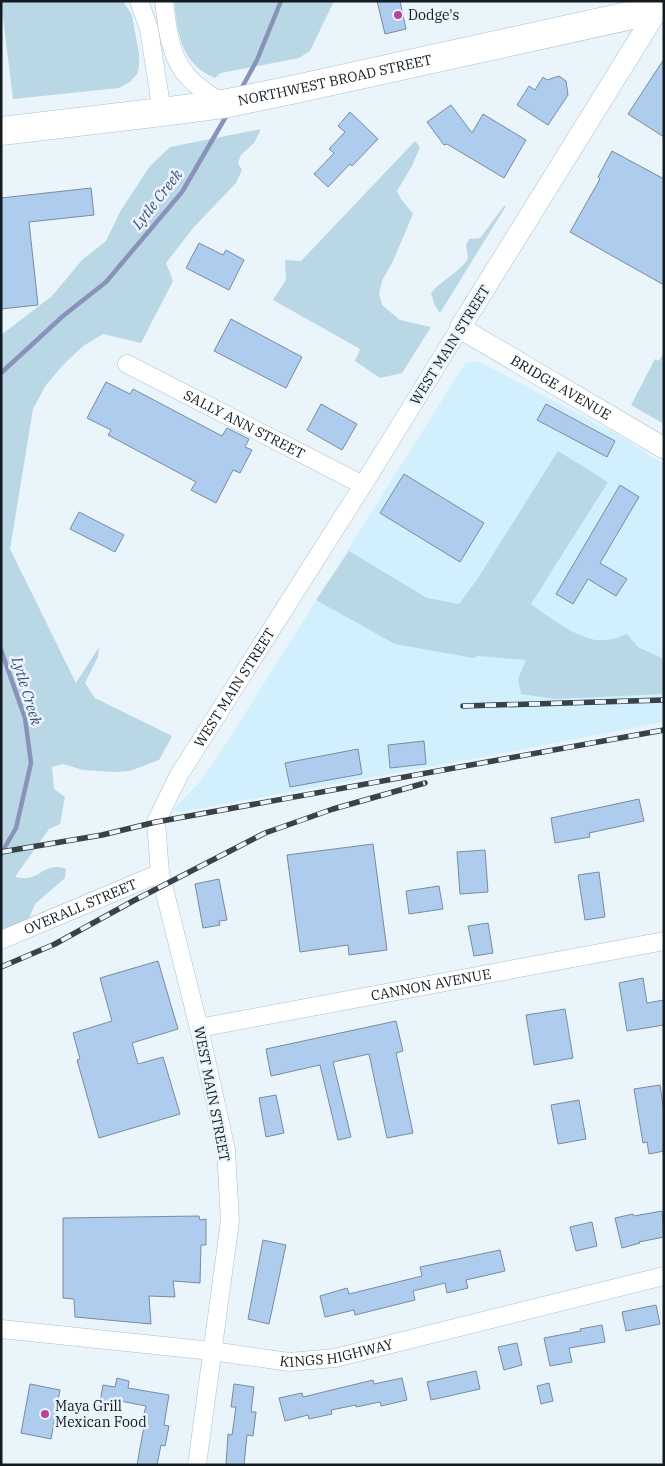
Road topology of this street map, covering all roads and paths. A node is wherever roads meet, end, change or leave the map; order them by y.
1 (139, 1) edge
2 (164, 1) edge
3 (651, 13) edge
4 (223, 104) junction
5 (162, 112) junction
6 (1, 130) edge
7 (460, 328) junction
8 (126, 364) dead end
9 (664, 448) edge
10 (363, 485) junction
11 (160, 872) junction
12 (1, 940) edge
13 (664, 941) edge
14 (199, 1028) junction
15 (664, 1276) edge
16 (1, 1329) edge
17 (212, 1351) junction
18 (197, 1465) edge

1 - 5 street
2 - 4 street
3 - 4 main road, NORTHWEST BROAD STREET
3 - 7 street, WEST MAIN STREET
4 - 5 main road, NORTHWEST BROAD STREET
5 - 6 main road, NORTHWEST BROAD STREET
7 - 9 street, BRIDGE AVENUE
7 - 10 street, WEST MAIN STREET
8 - 10 street, SALLY ANN STREET
10 - 11 street, WEST MAIN STREET
11 - 12 street, OVERALL STREET
11 - 14 street, WEST MAIN STREET
13 - 14 street, CANNON AVENUE
14 - 17 street, WEST MAIN STREET
15 - 17 street, KINGS HIGHWAY
16 - 17 street, KINGS HIGHWAY
17 - 18 street, WEST MAIN STREET

